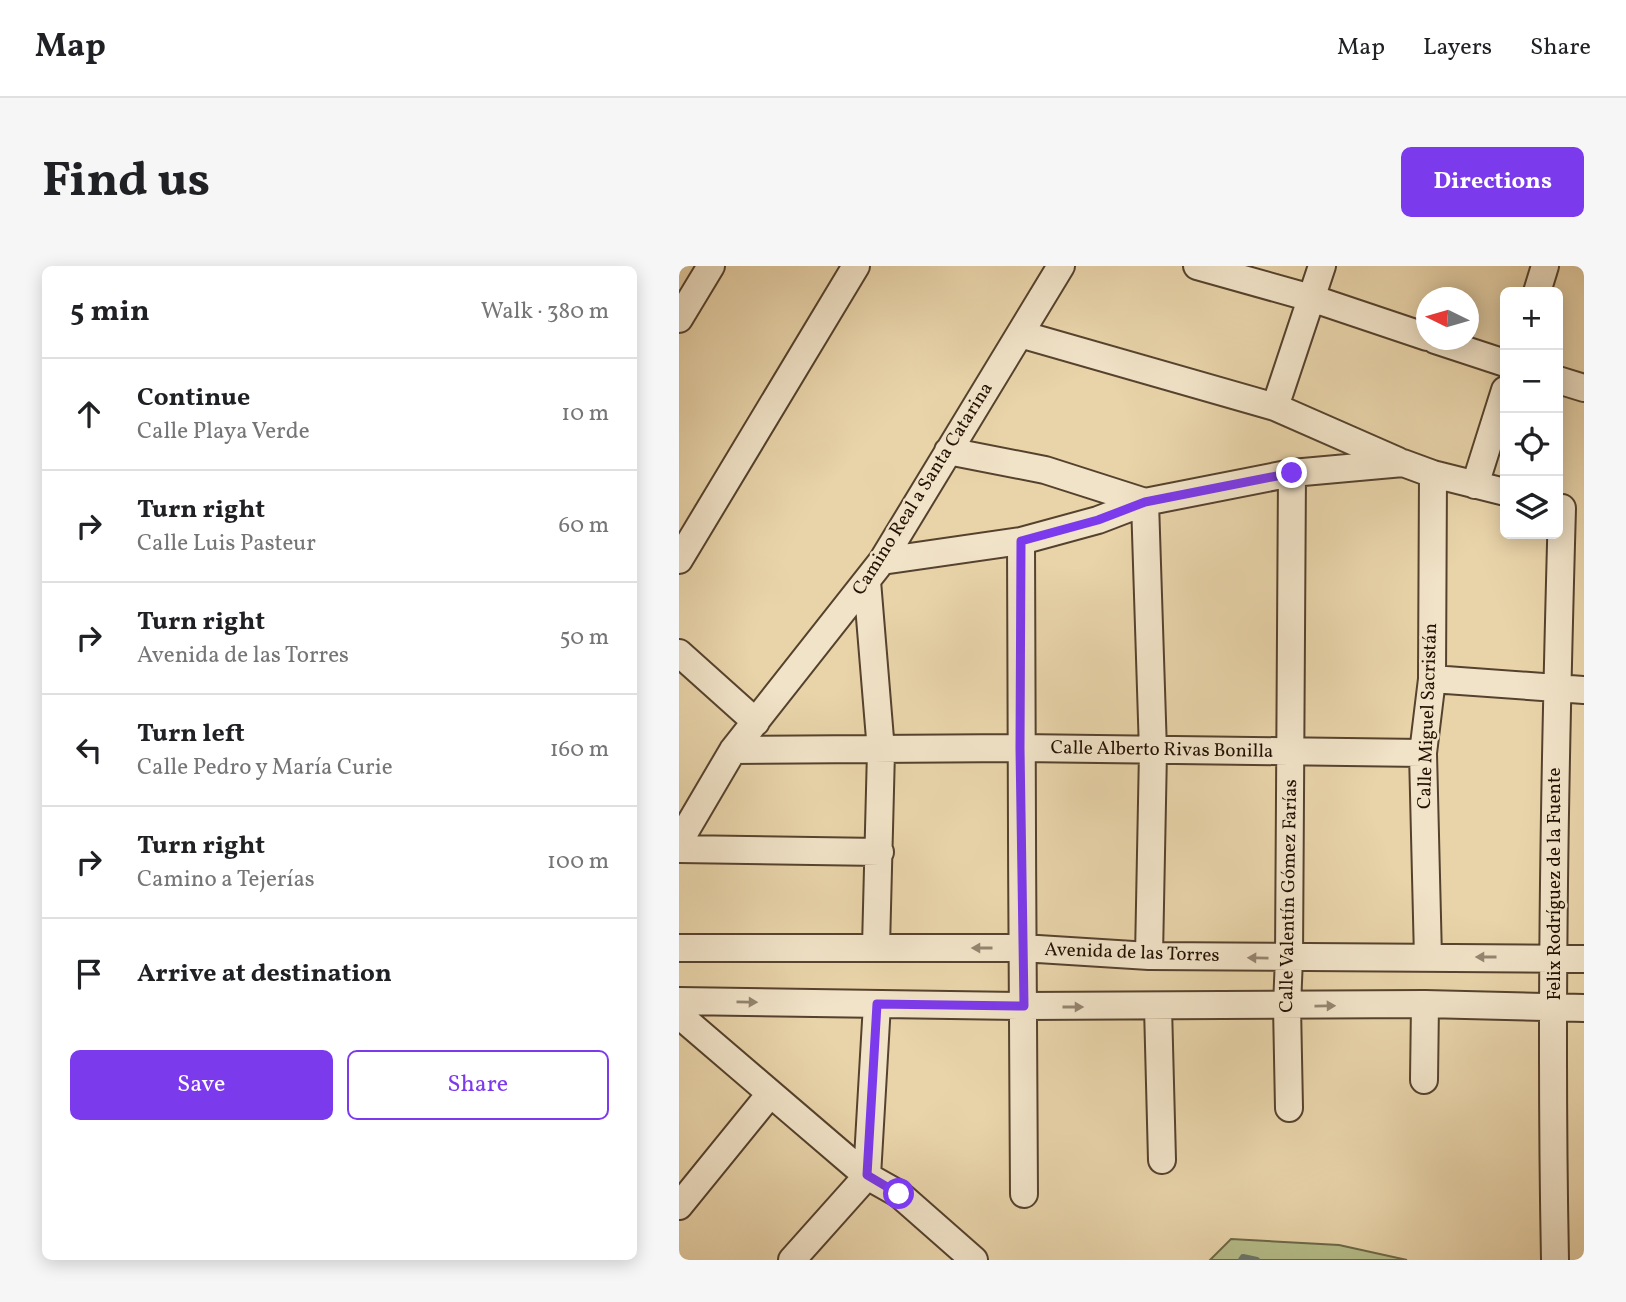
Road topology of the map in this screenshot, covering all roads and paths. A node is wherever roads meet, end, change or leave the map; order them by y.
1 (711, 266) edge
2 (856, 266) edge
3 (1061, 266) edge
4 (1197, 266) edge
5 (1322, 266) edge
6 (1545, 266) edge
7 (1539, 287) edge
8 (1311, 298) junction
9 (679, 319) edge
10 (1020, 334) junction
11 (1416, 334) edge
12 (1465, 350) edge
13 (1500, 361) edge
14 (1563, 382) edge
15 (1584, 388) edge
16 (1500, 406) edge
17 (1275, 407) junction
18 (948, 451) junction
19 (1403, 463) junction
20 (1292, 473) junction
21 (1433, 474) junction
22 (1475, 485) junction
23 (1500, 491) edge
24 (1145, 502) junction
25 (1568, 509) edge
26 (1021, 541) junction
27 (679, 560) edge
28 (875, 571) junction
29 (679, 653) edge
30 (1432, 679) junction
31 (1557, 690) junction
32 (1584, 690) edge
33 (756, 722) junction
34 (1020, 748) junction
35 (733, 750) junction
36 (881, 751) junction
37 (1153, 751) junction
38 (1290, 751) junction
39 (1423, 753) junction
40 (679, 842) edge
41 (679, 849) edge
42 (880, 852) junction
43 (876, 947) junction
44 (679, 948) edge
45 (1022, 948) junction
46 (1149, 956) junction
47 (1554, 957) junction
48 (1289, 958) junction
49 (1428, 958) junction
50 (1584, 959) edge
51 (877, 1004) junction
52 (1425, 1004) junction
53 (1024, 1006) junction
54 (1287, 1006) junction
55 (1158, 1007) junction
56 (1554, 1008) junction
57 (1584, 1008) edge
58 (679, 1013) edge
59 (1424, 1080) dead end
60 (770, 1094) junction
61 (1289, 1108) dead end
62 (1161, 1160) dead end
63 (867, 1175) junction
64 (1024, 1194) dead end
65 (679, 1206) edge
66 (963, 1256) edge
67 (792, 1260) edge
68 (1555, 1260) edge

1 - 9 street
2 - 27 street
3 - 10 street, Camino Real a Santa Catarina
4 - 8 street
5 - 8 street
6 - 7 street
8 - 11 street
8 - 17 street
10 - 17 street
10 - 18 street, Camino Real a Santa Catarina
12 - 13 street
14 - 15 street
16 - 22 street
17 - 19 street
18 - 24 street
18 - 28 street, Camino Real a Santa Catarina
19 - 20 street
19 - 21 street
20 - 24 street
20 - 38 street, Calle Valentín Gómez Farías
21 - 22 street
21 - 30 street, Calle Miguel Sacristán
22 - 23 street
24 - 26 street
24 - 37 street
25 - 31 street, Felix Rodríguez de la Fuente
26 - 28 street
26 - 34 street
28 - 33 street, Camino Real a Santa Catarina
28 - 36 street
29 - 33 street
30 - 31 street
30 - 39 street, Calle Miguel Sacristán
31 - 32 street
31 - 47 street, Felix Rodríguez de la Fuente
33 - 35 street, Camino Real a Santa Catarina
34 - 36 street, Calle Alberto Rivas Bonilla
34 - 37 street, Calle Alberto Rivas Bonilla
34 - 45 street
35 - 36 street, Calle Alberto Rivas Bonilla
35 - 40 street, Camino Real a Santa Catarina
36 - 42 street
37 - 38 street, Calle Alberto Rivas Bonilla
37 - 46 street
38 - 39 street, Calle Alberto Rivas Bonilla
38 - 48 street, Calle Valentín Gómez Farías
39 - 49 street, Calle Miguel Sacristán
41 - 42 street
42 - 43 street
43 - 44 street, Avenida de las Torres
45 -> 43 street, Avenida de las Torres
45 - 46 street, Avenida de las Torres
45 - 53 street
48 -> 46 street, Avenida de las Torres
47 -> 49 street, Avenida de las Torres
47 - 50 street, Avenida de las Torres
47 - 56 street, Felix Rodríguez de la Fuente
48 - 49 street, Avenida de las Torres
48 - 54 street, Calle Valentín Gómez Farías
51 - 53 street
58 -> 51 street
51 - 63 street
54 -> 52 street
52 - 56 street
52 - 59 street
53 -> 55 street
53 - 64 street
54 - 55 street
54 - 61 street, Calle Valentín Gómez Farías
55 - 62 street
56 - 57 street
56 - 68 street, Felix Rodríguez de la Fuente
58 - 60 street
60 - 63 street
60 - 65 street
63 - 66 street
63 - 67 street

